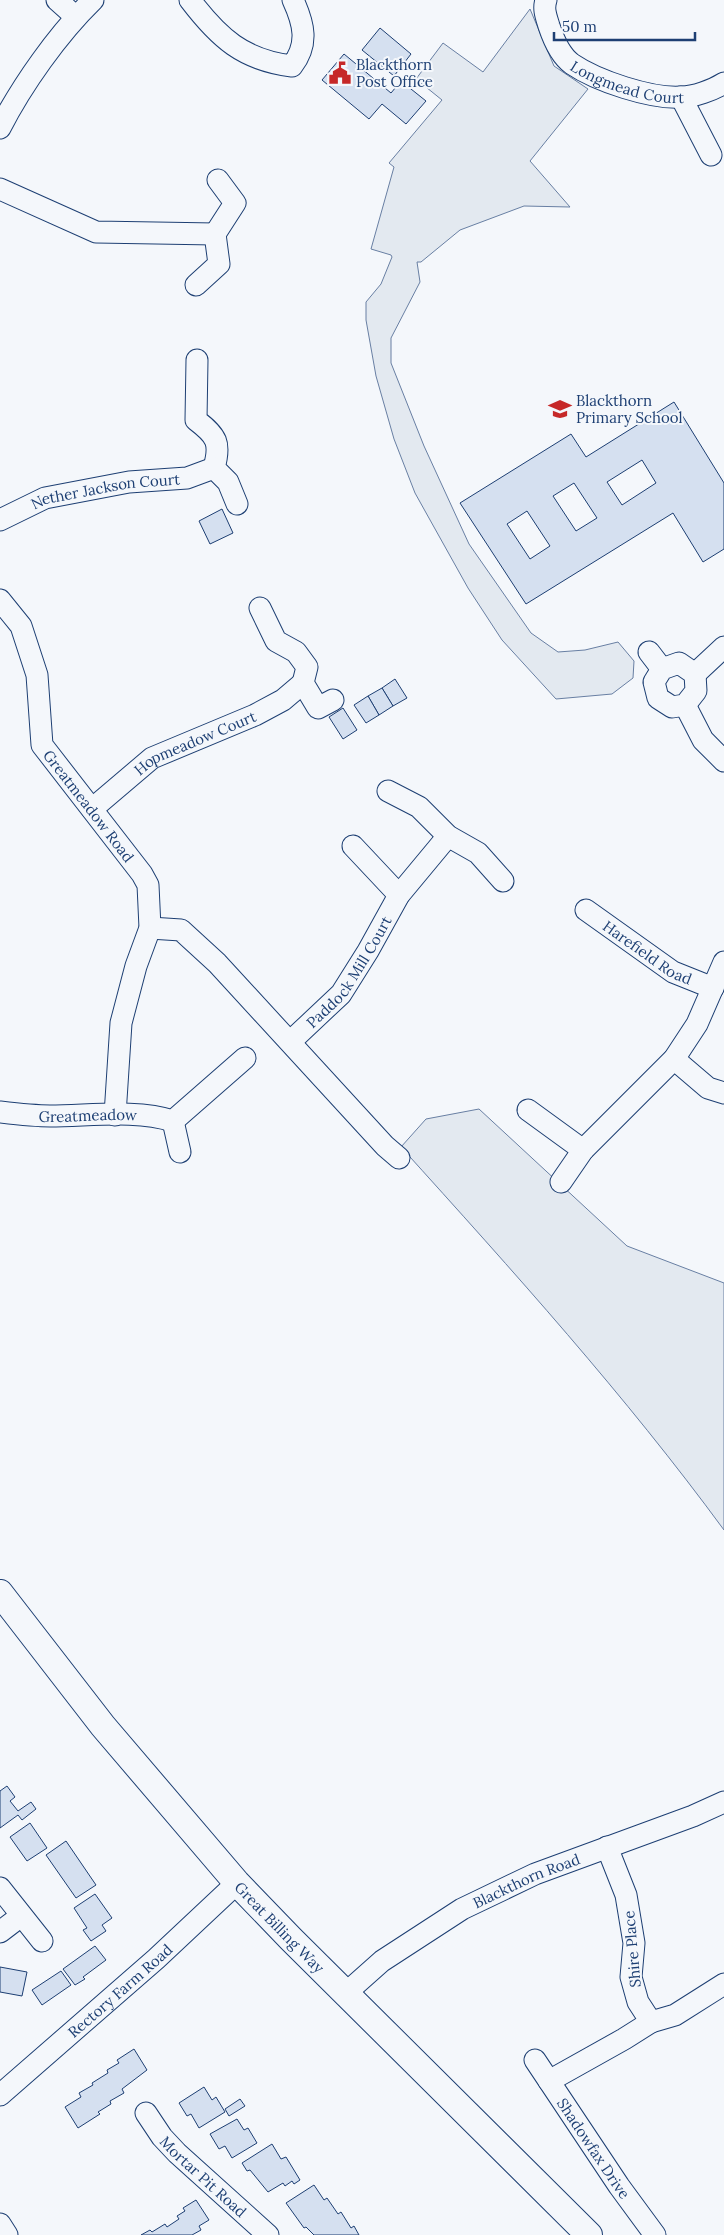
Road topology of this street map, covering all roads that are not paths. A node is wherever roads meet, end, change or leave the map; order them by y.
1 (57, 0) edge
2 (94, 0) edge
3 (190, 0) edge
4 (293, 0) edge
5 (546, 0) edge
6 (76, 17) junction
7 (724, 83) edge
8 (681, 97) junction
9 (0, 128) edge
10 (711, 155) dead end
11 (218, 180) dead end
12 (0, 189) edge
13 (215, 234) junction
14 (196, 285) dead end
15 (196, 360) dead end
16 (214, 468) junction
17 (237, 504) dead end
18 (0, 520) edge
19 (0, 600) edge
20 (260, 608) dead end
21 (724, 647) edge
22 (649, 652) dead end
23 (662, 669) junction
24 (695, 674) junction
25 (304, 683) junction
26 (333, 700) dead end
27 (685, 705) junction
28 (724, 761) edge
29 (388, 791) dead end
30 (92, 809) junction
31 (448, 836) junction
32 (353, 846) dead end
33 (503, 881) dead end
34 (399, 895) junction
35 (586, 910) dead end
36 (150, 928) junction
37 (724, 962) edge
38 (713, 988) junction
39 (290, 1041) junction
40 (245, 1058) dead end
41 (674, 1059) junction
42 (724, 1093) edge
43 (528, 1110) dead end
44 (0, 1112) edge
45 (115, 1115) junction
46 (173, 1121) junction
47 (583, 1150) junction
48 (180, 1152) dead end
49 (399, 1158) dead end
50 (561, 1182) dead end
51 (0, 1593) edge
52 (724, 1802) edge
53 (607, 1847) junction
54 (237, 1882) junction
55 (0, 1888) edge
56 (21, 1916) junction
57 (0, 1932) edge
58 (42, 1941) dead end
59 (724, 1984) edge
60 (346, 1993) junction
61 (651, 2022) junction
62 (536, 2060) dead end
63 (549, 2081) junction
64 (0, 2095) edge
65 (146, 2113) dead end
66 (0, 2224) edge
67 (263, 2233) edge
68 (7, 2235) edge
69 (589, 2235) edge
70 (655, 2235) edge

1 - 6 street
2 - 6 street
3 - 4 street
5 - 8 street, Longmead Court
6 - 9 street
7 - 8 street, Longmead Court
8 - 10 street
11 - 13 street
12 - 13 street
13 - 14 street
15 - 16 street
16 - 17 street
16 - 18 street, Nether Jackson Court
19 - 30 street, Greatmeadow Road
20 - 25 street
21 - 24 street
22 - 23 street
23 - 24 street
23 - 27 street
24 - 27 street
25 - 26 street
25 - 30 street, Hopmeadow Court
27 - 28 street
29 - 31 street
30 - 36 street, Greatmeadow Road
31 - 33 street
31 - 34 street, Paddock Mill Court
32 - 34 street
34 - 39 street, Paddock Mill Court
35 - 38 street, Harefield Road
36 - 39 street
36 - 45 street, Greatmeadow Road
37 - 38 street, Harefield Road
38 - 41 street, Harefield Road
39 - 49 street
40 - 46 street
41 - 42 street
41 - 47 street, Harefield Road
43 - 47 street
44 - 45 street, Greatmeadow
45 - 46 street, Greatmeadow
46 - 48 street
47 - 50 street, Harefield Road
51 - 54 main road, Great Billing Way
52 - 53 street, Blackthorn Road
53 - 60 street, Blackthorn Road
53 - 61 street, Shire Place
54 - 60 main road, Great Billing Way
54 - 64 street, Rectory Farm Road
55 - 56 street
56 - 57 street
56 - 58 street
59 - 61 street
60 - 69 main road, Great Billing Way
61 - 63 street
62 - 63 street, Shadowfax Drive
63 - 70 street, Shadowfax Drive
65 - 67 street, Mortar Pit Road
66 - 68 street

